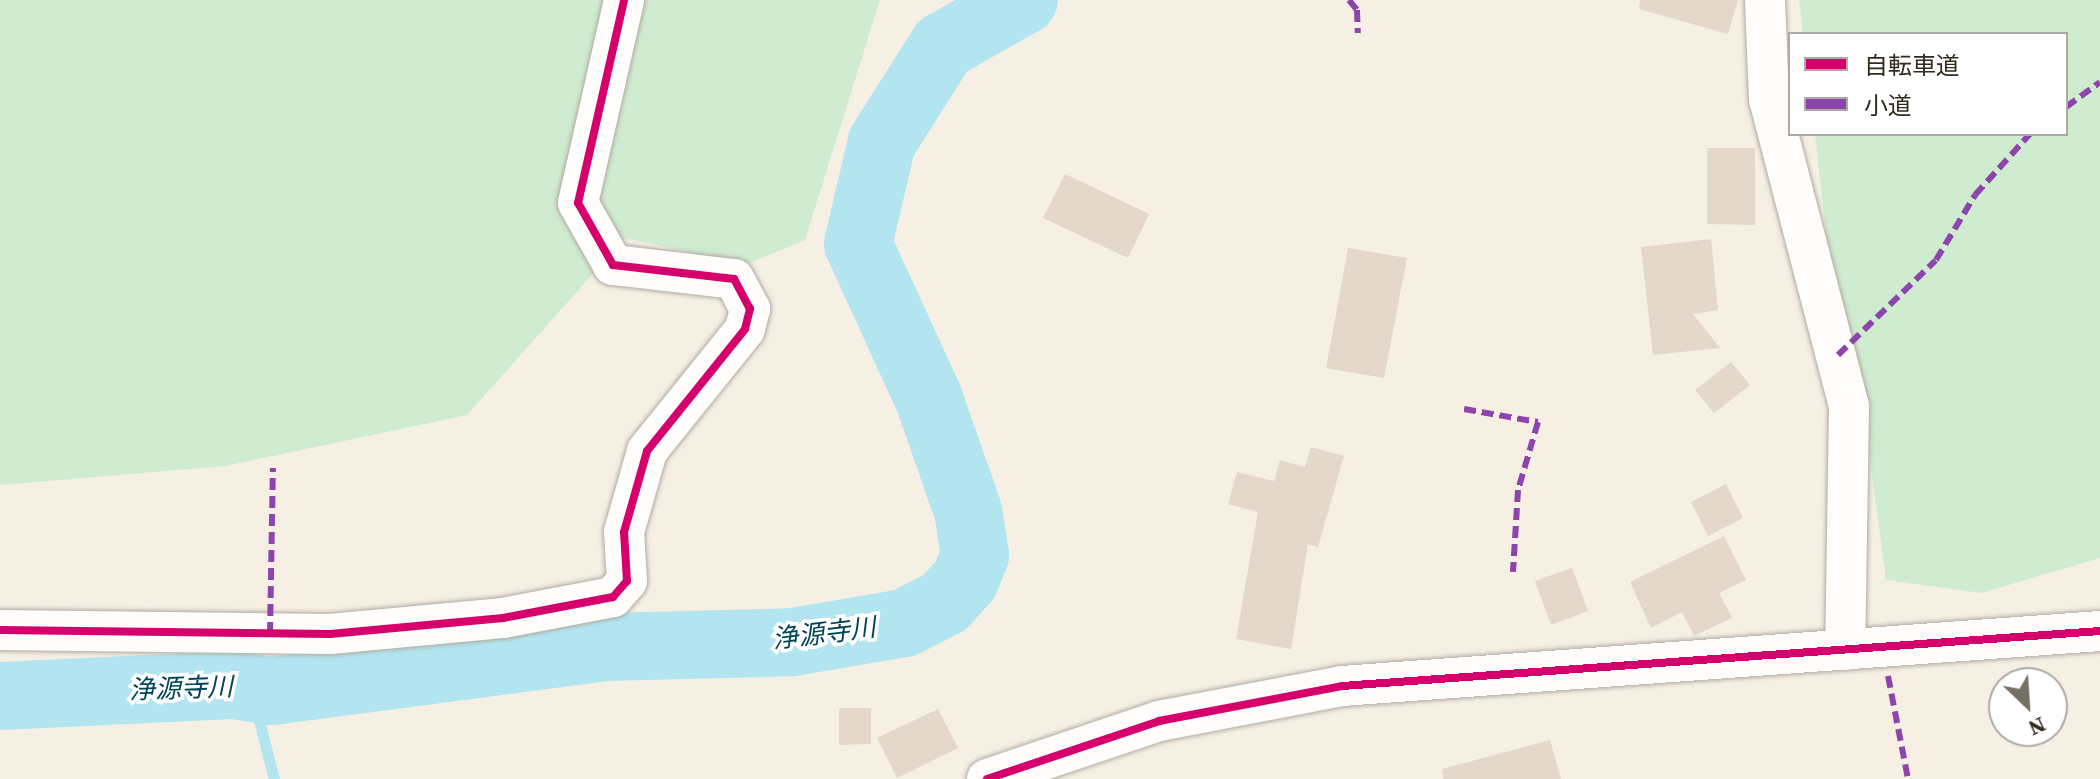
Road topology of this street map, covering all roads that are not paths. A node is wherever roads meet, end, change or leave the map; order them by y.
1 (624, 0) edge
2 (1765, 0) edge
3 (0, 630) edge
4 (2100, 631) edge
5 (1845, 650) junction
6 (988, 779) edge

1 - 3 street
2 - 5 street
4 - 5 street
5 - 6 street

